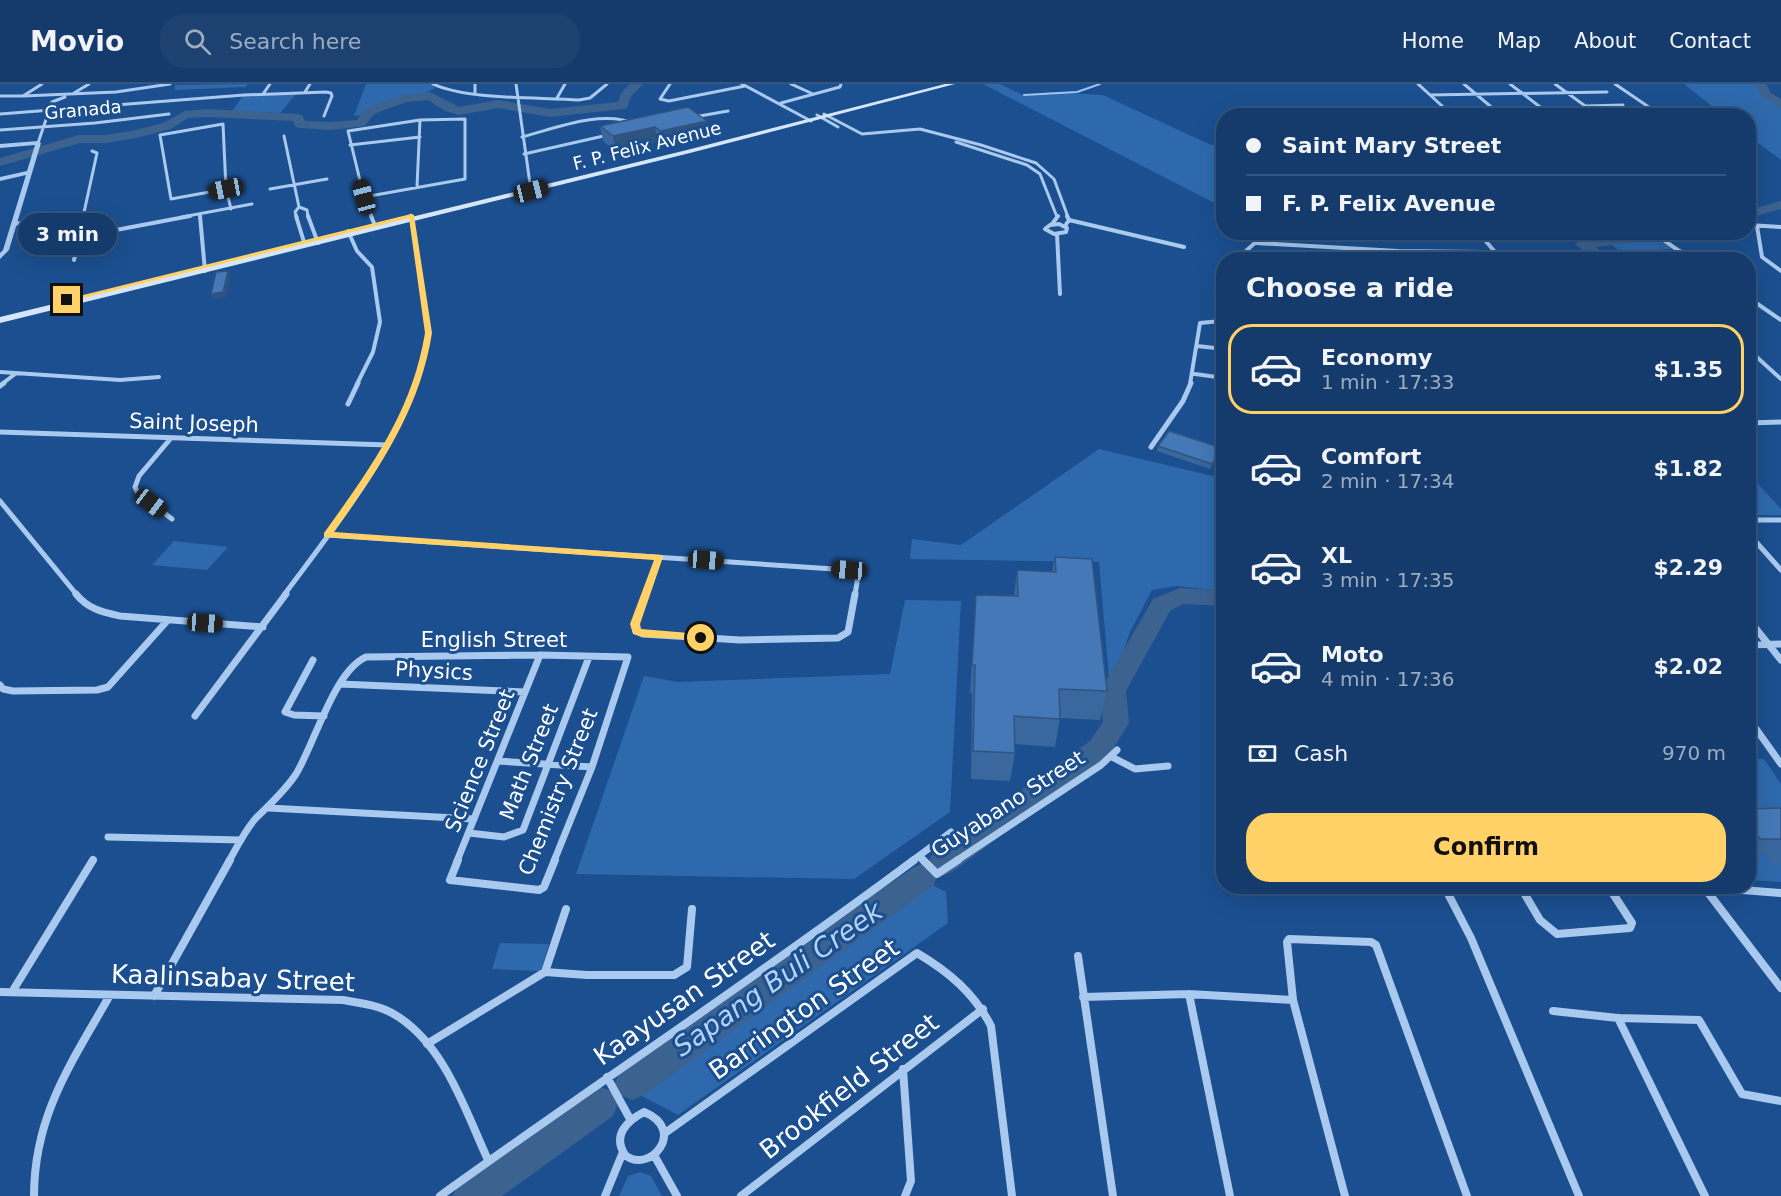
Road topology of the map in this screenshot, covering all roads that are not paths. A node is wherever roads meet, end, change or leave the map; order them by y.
1 (42, 84) edge
2 (89, 84) edge
3 (150, 84) edge
4 (170, 84) edge
5 (270, 84) edge
6 (310, 84) edge
7 (433, 84) edge
8 (475, 84) edge
9 (516, 84) edge
10 (565, 84) edge
11 (607, 84) edge
12 (670, 84) edge
13 (791, 84) edge
14 (841, 84) edge
15 (938, 84) edge
16 (952, 84) edge
17 (1418, 84) edge
18 (1464, 84) edge
19 (1510, 84) edge
20 (1555, 84) edge
21 (1615, 84) edge
22 (743, 85) edge
23 (147, 87) junction
24 (305, 92) junction
25 (1566, 92) junction
26 (1606, 92) dead end
27 (475, 93) junction
28 (1522, 93) junction
29 (71, 94) junction
30 (263, 94) junction
31 (813, 94) junction
32 (1476, 94) junction
33 (1430, 95) junction
34 (0, 96) edge
35 (22, 96) junction
36 (517, 96) junction
37 (556, 98) junction
38 (781, 103) junction
39 (1623, 105) dead end
40 (1586, 106) junction
41 (1444, 108) edge
42 (1493, 108) edge
43 (1542, 108) edge
44 (1589, 108) edge
45 (1650, 108) edge
46 (728, 111) dead end
47 (49, 112) junction
48 (0, 114) edge
49 (169, 114) dead end
50 (324, 116) dead end
51 (823, 116) junction
52 (684, 119) edge
53 (808, 119) junction
54 (420, 120) junction
55 (42, 127) junction
56 (0, 130) edge
57 (630, 130) edge
58 (609, 135) edge
59 (284, 136) dead end
60 (420, 137) junction
61 (522, 137) junction
62 (350, 145) junction
63 (981, 145) junction
64 (0, 146) edge
65 (36, 148) junction
66 (975, 148) junction
67 (92, 151) dead end
68 (524, 154) junction
69 (29, 172) junction
70 (1049, 172) junction
71 (1040, 174) junction
72 (0, 179) edge
73 (327, 179) dead end
74 (294, 185) junction
75 (417, 187) junction
76 (226, 189) junction
77 (270, 189) dead end
78 (530, 189) junction
79 (364, 197) junction
80 (252, 204) dead end
81 (299, 207) junction
82 (231, 209) junction
83 (84, 213) junction
84 (200, 215) junction
85 (411, 217) junction
86 (1069, 220) junction
87 (1052, 224) junction
88 (14, 225) junction
89 (1065, 226) junction
90 (1757, 226) joint
91 (1781, 226) edge
92 (375, 227) junction
93 (1773, 228) junction
94 (349, 233) junction
95 (1781, 233) edge
96 (1057, 234) junction
97 (80, 237) junction
98 (1259, 240) edge
99 (1484, 240) edge
100 (1662, 240) edge
101 (317, 241) junction
102 (304, 242) junction
103 (1256, 243) junction
104 (1184, 248) dead end
105 (1398, 250) joint
106 (1245, 252) edge
107 (1494, 252) joint
108 (1680, 252) edge
109 (0, 257) edge
110 (74, 260) dead end
111 (205, 268) junction
112 (1781, 271) edge
113 (1060, 294) dead end
114 (1756, 303) edge
115 (0, 315) edge
116 (0, 320) edge
117 (1781, 320) edge
118 (1216, 321) edge
119 (1197, 346) junction
120 (1216, 348) edge
121 (1756, 356) edge
122 (0, 372) edge
123 (16, 373) junction
124 (1195, 374) junction
125 (159, 377) dead end
126 (1216, 377) edge
127 (1781, 379) edge
128 (0, 386) edge
129 (348, 404) dead end
130 (1781, 422) edge
131 (1756, 423) edge
132 (0, 432) edge
133 (171, 438) junction
134 (388, 445) junction
135 (1151, 447) dead end
136 (0, 501) edge
137 (172, 519) dead end
138 (1756, 520) edge
139 (1781, 520) edge
140 (327, 535) junction
141 (1756, 542) edge
142 (659, 557) junction
143 (1781, 570) edge
144 (166, 621) junction
145 (263, 627) junction
146 (1756, 629) edge
147 (1768, 644) junction
148 (1781, 644) edge
149 (1756, 645) edge
150 (540, 655) junction
151 (589, 657) junction
152 (628, 657) joint
153 (313, 660) dead end
154 (1781, 660) edge
155 (0, 684) edge
156 (340, 684) junction
157 (525, 692) junction
158 (195, 716) dead end
159 (324, 716) junction
160 (1756, 729) edge
161 (1117, 750) dead end
162 (1112, 757) junction
163 (498, 760) junction
164 (548, 764) junction
165 (1781, 764) edge
166 (1168, 766) dead end
167 (592, 767) junction
168 (269, 808) junction
169 (474, 819) junction
170 (951, 832) dead end
171 (469, 833) junction
172 (108, 837) dead end
173 (241, 840) junction
174 (920, 857) junction
175 (93, 860) dead end
176 (450, 880) joint
177 (1756, 891) edge
178 (1781, 893) edge
179 (1448, 894) edge
180 (1525, 894) edge
181 (1613, 894) edge
182 (1708, 894) edge
183 (566, 909) dead end
184 (692, 909) dead end
185 (1078, 956) dead end
186 (545, 972) junction
187 (1781, 988) edge
188 (0, 992) edge
189 (12, 992) junction
190 (1189, 994) junction
191 (110, 995) junction
192 (154, 996) junction
193 (1083, 997) junction
194 (1293, 1000) junction
195 (983, 1009) junction
196 (1553, 1011) dead end
197 (1618, 1018) junction
198 (427, 1044) junction
199 (903, 1069) junction
200 (607, 1077) junction
201 (1781, 1101) edge
202 (630, 1119) junction
203 (665, 1133) junction
204 (623, 1152) junction
205 (654, 1155) junction
206 (488, 1160) junction
207 (34, 1196) edge
208 (440, 1196) edge
209 (605, 1196) edge
210 (677, 1196) edge
211 (741, 1196) edge
212 (905, 1196) edge
213 (1012, 1196) edge
214 (1113, 1196) edge
215 (1230, 1196) edge
216 (1345, 1196) edge
217 (1467, 1196) edge
218 (1579, 1196) edge
219 (1705, 1196) edge

1 - 35 street
2 - 29 street
3 - 23 street
4 - 23 street
5 - 30 street
6 - 24 street
7 - 27 street
8 - 27 street
9 - 36 street
10 - 37 street
11 - 37 street
12 - 22 street
13 - 31 street
14 - 31 street
15 - 51 main road, F. P. Felix Avenue
16 - 51 main road, F. P. Felix Avenue
17 - 33 street
18 - 32 street
19 - 28 street
20 - 25 street
21 - 45 street
22 - 38 street
23 - 29 street
24 - 30 street
24 - 50 street
25 - 26 street
25 - 28 street
25 - 40 street
27 - 36 street
28 - 32 street
28 - 43 street
29 - 35 street
29 - 47 street
30 - 47 street
31 - 38 street
32 - 33 street
32 - 42 street
33 - 41 street
34 - 35 street
36 - 37 street
36 - 61 street
38 - 53 street
39 - 40 street
40 - 44 street
46 - 52 street
47 - 48 street
47 - 55 street
49 - 55 street, Granada
51 - 53 main road, F. P. Felix Avenue
51 - 63 street
51 - 66 street
53 - 78 main road, F. P. Felix Avenue
54 - 60 street
54 - 62 street
54 - 75 street
55 - 56 street, Granada
55 - 65 street
57 - 61 street
58 - 68 street
59 - 74 street
60 - 62 street
60 - 75 street
61 - 68 street
62 - 79 street
63 - 66 street
63 - 70 street
64 - 65 street
65 - 69 street
66 - 71 street
67 - 83 street
68 - 78 street
69 - 72 street
69 - 88 street
70 - 71 street
70 - 86 street
71 - 87 street
73 - 74 street
74 - 77 street
74 - 81 street
75 - 79 street
76 - 76 street
76 - 82 street
78 - 85 main road, F. P. Felix Avenue
79 - 92 street
80 - 82 street
81 - 101 street
81 - 102 street
82 - 84 street
83 - 88 street
83 - 97 street
84 - 97 street
84 - 111 street
85 - 92 main road, F. P. Felix Avenue
85 - 134 street
86 - 89 street
86 - 104 street
87 - 89 street
87 - 96 street
88 - 109 street
89 - 96 street
90 - 93 street
90 - 112 street
91 - 93 street
92 - 94 main road, F. P. Felix Avenue
93 - 95 street
94 - 101 main road, F. P. Felix Avenue
94 - 129 street
96 - 113 street
97 - 110 street
98 - 103 street
99 - 107 street
100 - 108 street
101 - 102 main road, F. P. Felix Avenue
101 - 111 main road, F. P. Felix Avenue
102 - 111 main road, F. P. Felix Avenue
103 - 105 street
103 - 106 street
105 - 107 street
111 - 115 main road, F. P. Felix Avenue
111 - 116 main road, F. P. Felix Avenue
114 - 117 street
118 - 119 street
119 - 120 street
119 - 124 street
121 - 127 street
122 - 123 street
123 - 125 street
123 - 128 street
124 - 126 street
124 - 135 street
130 - 131 street
132 - 133 street, Saint Joseph
133 - 134 street, Saint Joseph
133 - 137 street
134 - 140 street
136 - 144 street
138 - 139 street
140 - 142 street
140 - 145 street
141 - 143 street
142 - 142 street
144 - 145 street
144 - 155 street
145 - 158 street
146 - 147 street
147 - 148 street
147 - 149 street
147 - 154 street
150 - 151 street, English Street
150 - 156 street, English Street
150 - 157 street, Science Street
151 - 152 street, English Street
151 - 164 street, Math Street
152 - 167 street, Chemistry Street
153 - 159 street
156 - 157 street, Physics
156 - 159 street
157 - 163 street, Science Street
159 - 168 street
160 - 165 street
161 - 162 street, Guyabano Street
162 - 166 street
162 - 174 street, Guyabano Street
163 - 164 street
163 - 169 street, Science Street
164 - 167 street
164 - 171 street, Math Street
167 - 176 street, Chemistry Street
168 - 169 street
168 - 173 street
169 - 171 street, Science Street
170 - 174 street, Kaayusan Street
171 - 176 street, Science Street
172 - 173 street
173 - 192 street
174 - 200 street, Kaayusan Street
175 - 189 street
177 - 178 street
179 - 218 street
180 - 181 street
182 - 187 street
183 - 186 street
184 - 186 street
185 - 193 street
186 - 198 street
188 - 189 street, Kaalinsabay Street
189 - 191 street, Kaalinsabay Street
190 - 193 street
190 - 194 street
190 - 215 street
191 - 192 street, Kaalinsabay Street
191 - 207 street
192 - 198 street, Kaalinsabay Street
193 - 214 street
194 - 216 street
194 - 217 street
195 - 199 street, Brookfield Street
195 - 203 street, Barrington Street
195 - 213 street, Barrington Street
196 - 197 street
197 - 201 street
197 - 219 street
198 - 206 street, Kaalinsabay Street
199 - 211 street, Brookfield Street
199 - 212 street
200 - 202 street
200 - 206 street, Kaayusan Street
202 - 203 street
202 - 204 street
203 - 205 street
204 - 205 street
204 - 209 street
205 - 210 street
206 - 208 street, Kaayusan Street

